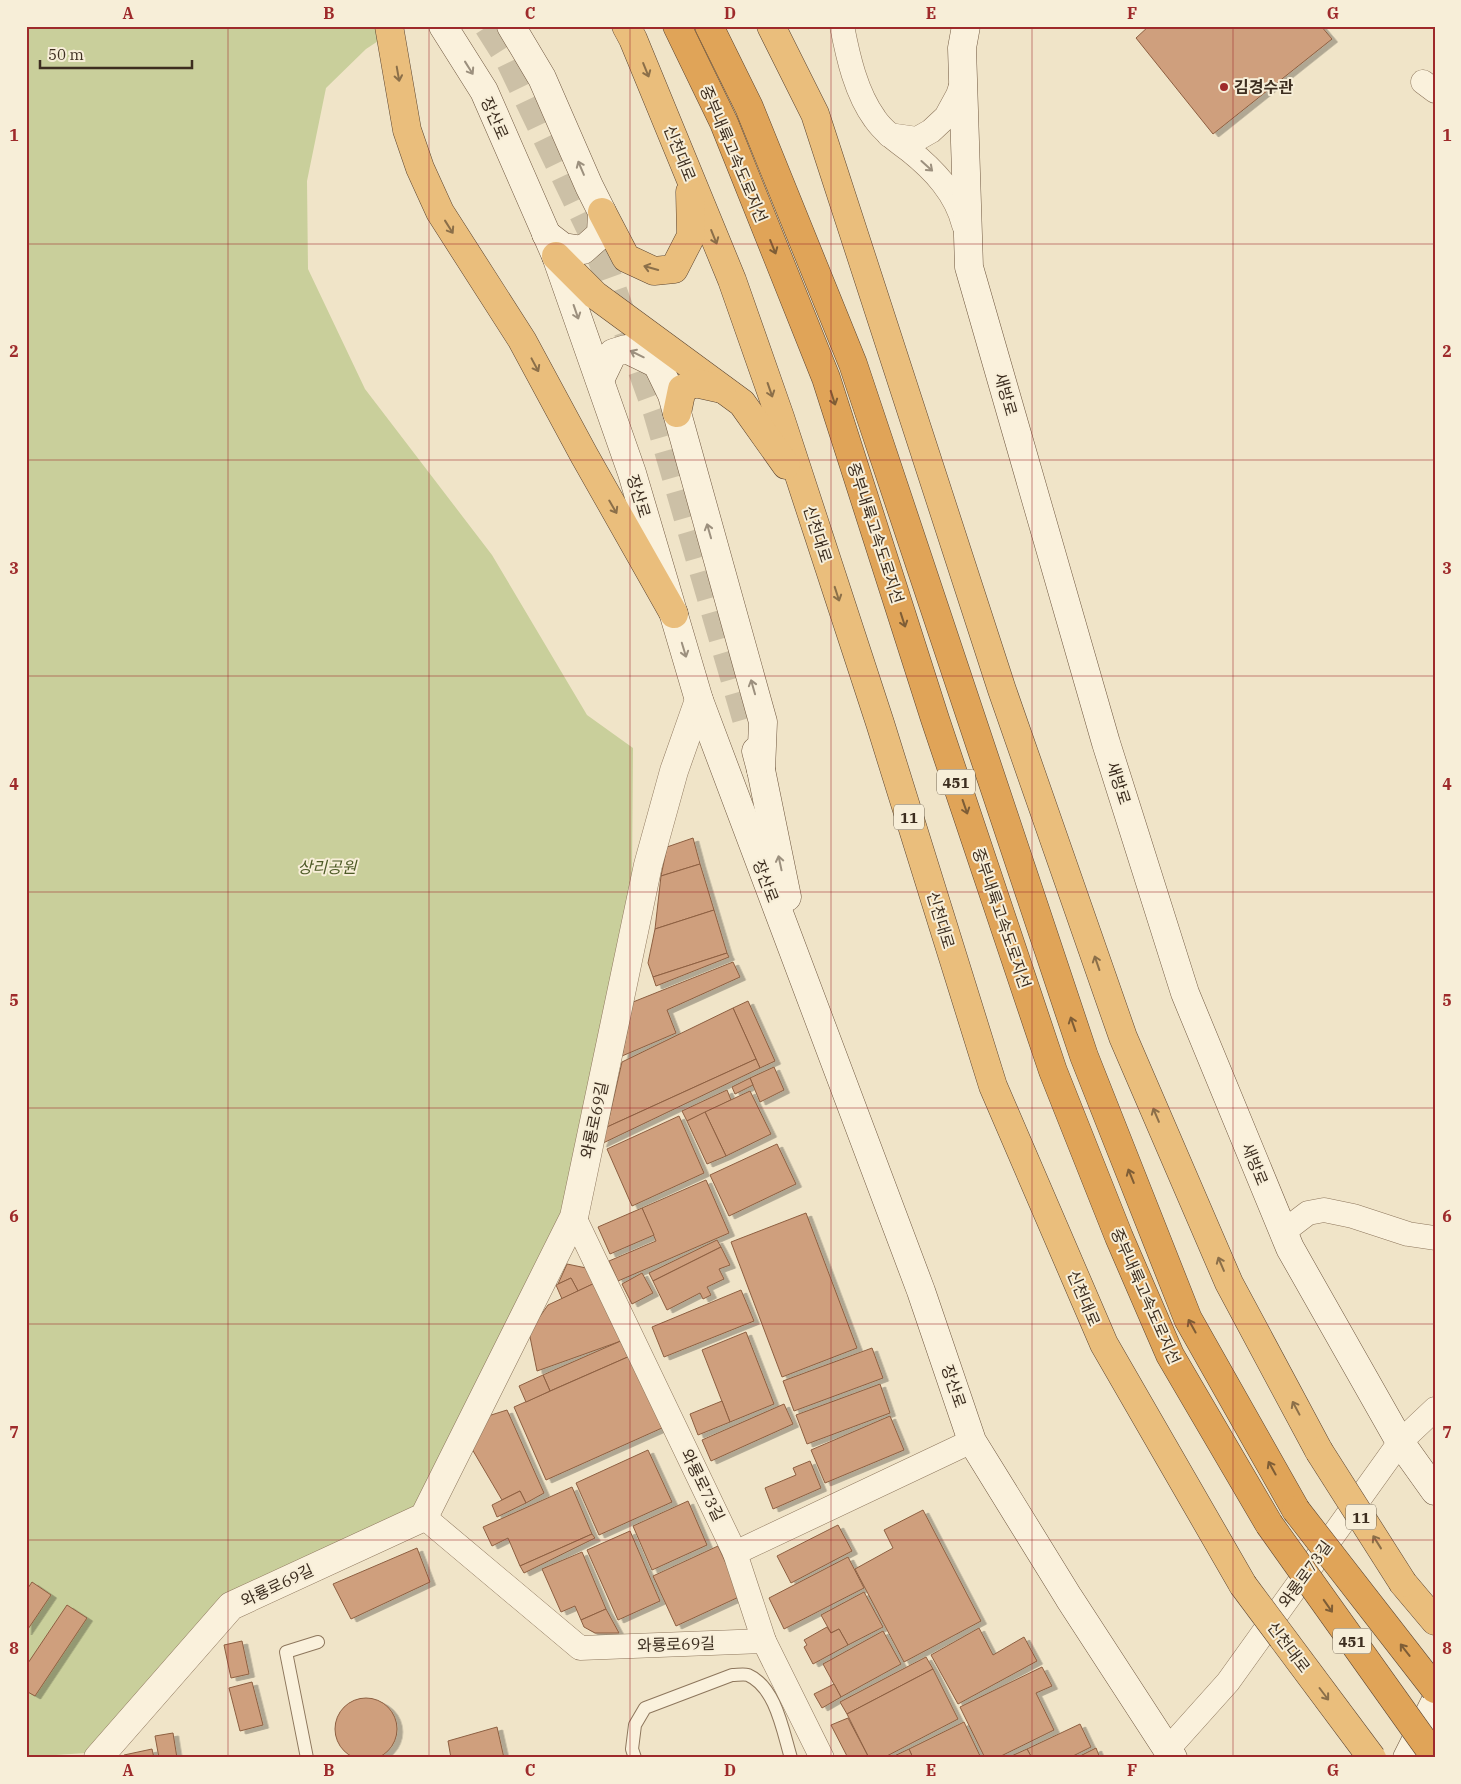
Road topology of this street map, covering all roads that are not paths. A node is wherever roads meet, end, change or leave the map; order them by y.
1 (390, 26) edge
2 (443, 26) edge
3 (510, 26) edge
4 (626, 26) edge
5 (676, 26) edge
6 (709, 26) edge
7 (771, 26) edge
8 (785, 26) edge
9 (842, 26) edge
10 (966, 26) edge
11 (963, 79) junction
12 (815, 114) junction
13 (889, 135) junction
14 (690, 178) junction
15 (602, 212) junction
16 (968, 242) junction
17 (551, 245) junction
18 (600, 380) junction
19 (723, 389) junction
20 (676, 413) junction
21 (804, 491) junction
22 (674, 614) junction
23 (699, 700) junction
24 (747, 722) tunnel mouth
25 (761, 770) junction
26 (804, 980) junction
27 (574, 1217) junction
28 (1283, 1232) junction
29 (1435, 1238) edge
30 (1435, 1409) edge
31 (972, 1441) junction
32 (1400, 1442) junction
33 (1435, 1491) edge
34 (424, 1517) junction
35 (735, 1553) junction
36 (1435, 1621) edge
37 (764, 1641) junction
38 (318, 1642) dead end
39 (1435, 1688) edge
40 (1435, 1702) edge
41 (1170, 1753) edge
42 (1435, 1757) edge
43 (98, 1758) edge
44 (307, 1758) edge
45 (635, 1758) edge
46 (791, 1758) edge
47 (822, 1758) edge
48 (1372, 1758) edge
49 (1407, 1758) edge

1 -> 22 highway
2 -> 17 main road, 장산로
15 -> 3 main road
4 -> 14 highway, 신천대로 / 11
5 -> 42 highway, 중부내륙고속도로지선 / 451, bridge
39 -> 6 highway, 중부내륙고속도로지선 / 451, bridge
7 - 12 highway, 11
8 - 12 highway
9 - 13 street
10 - 11 main road, 새방로
11 - 13 street
11 - 16 main road, 새방로
36 -> 12 highway, 11, bridge
13 -> 16 street
14 -> 15 highway
14 -> 21 highway, 신천대로 / 11
15 - 17 main road
16 - 28 main road, 새방로
17 -> 18 main road, 장산로
17 - 19 highway
20 -> 18 main road
18 - 22 main road, 장산로
19 - 20 highway
19 - 21 highway
25 -> 20 main road
21 -> 48 highway, 신천대로 / 11, bridge
22 -> 23 main road, 장산로
23 - 26 main road, 장산로
23 - 27 main road, 와룡로69길
24 - 25 main road, 장산로
26 -> 25 main road, 장산로
26 - 31 main road, 장산로
27 - 34 main road, 와룡로69길
27 - 35 street, 와룡로73길
28 - 29 street
28 - 32 main road, 새방로
30 - 32 street, 와룡로73길
31 - 35 street
31 - 41 main road, 장산로
32 - 33 main road, 새방로
32 - 41 street, 와룡로73길
34 - 37 street, 와룡로69길
34 - 43 main road, 와룡로69길
35 - 37 street, 와룡로73길
37 - 47 street, 와룡로73길
38 - 44 lane
40 - 49 main road
45 - 46 lane

